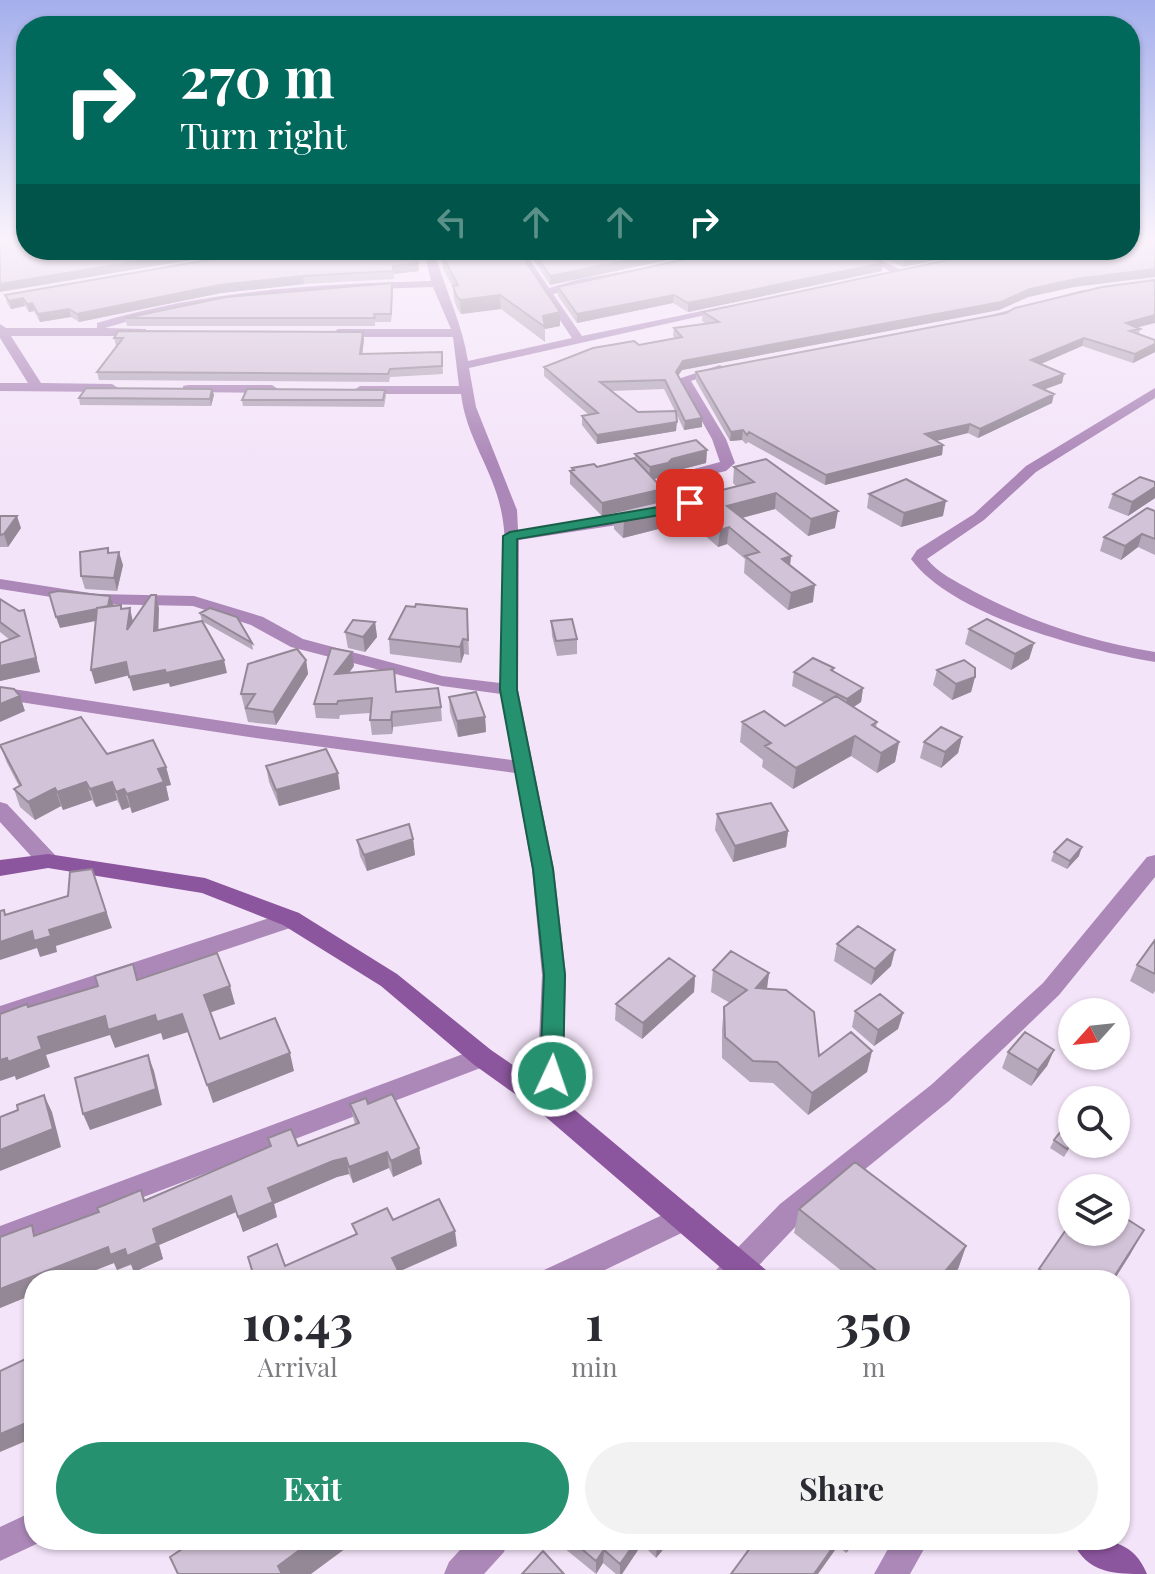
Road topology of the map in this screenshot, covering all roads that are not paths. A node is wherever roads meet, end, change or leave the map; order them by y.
1 (136, 314) edge
2 (450, 314) edge
3 (561, 314) edge
4 (700, 314) edge
5 (1006, 314) edge
6 (961, 323) edge
7 (1, 330) edge
8 (86, 331) junction
9 (148, 332) edge
10 (319, 333) edge
11 (458, 333) junction
12 (579, 340) junction
13 (465, 365) junction
14 (730, 367) edge
15 (0, 387) edge
16 (37, 388) junction
17 (124, 388) edge
18 (168, 389) edge
19 (293, 390) edge
20 (341, 390) edge
21 (468, 390) junction
22 (1155, 392) edge
23 (510, 536) junction
24 (0, 584) edge
25 (1155, 657) edge
26 (509, 690) junction
27 (0, 693) edge
28 (525, 768) junction
29 (0, 809) edge
30 (48, 861) junction
31 (1155, 862) edge
32 (0, 868) edge
33 (291, 919) junction
34 (0, 1016) edge
35 (482, 1057) junction
36 (549, 1104) junction
37 (684, 1218) junction
38 (0, 1239) edge
39 (575, 1270) edge
40 (734, 1270) edge
41 (745, 1270) edge
42 (24, 1533) edge
43 (0, 1544) edge
44 (483, 1550) edge
45 (906, 1550) edge
46 (1101, 1550) edge
47 (461, 1574) edge
48 (891, 1574) edge
49 (1130, 1574) edge

1 - 8 street
2 - 11 street
3 - 12 street
4 - 12 street
5 - 6 street
7 - 8 street
7 - 16 street
8 - 9 street
10 - 11 street
11 - 13 street
12 - 13 street
13 - 21 street
14 - 23 street
15 - 16 street
16 - 17 street
18 - 19 street
20 - 21 street
21 - 23 street
22 - 25 street
23 - 26 street
24 - 26 street
26 - 28 street
27 - 28 street
28 - 36 street
29 - 30 street
30 - 32 street
30 - 33 street
31 - 41 street
33 - 34 street
33 - 35 street
35 - 36 street
35 - 38 street
36 - 37 street
37 - 39 street
37 - 40 street
42 - 43 street
44 - 47 street
45 - 48 street
46 - 49 street

